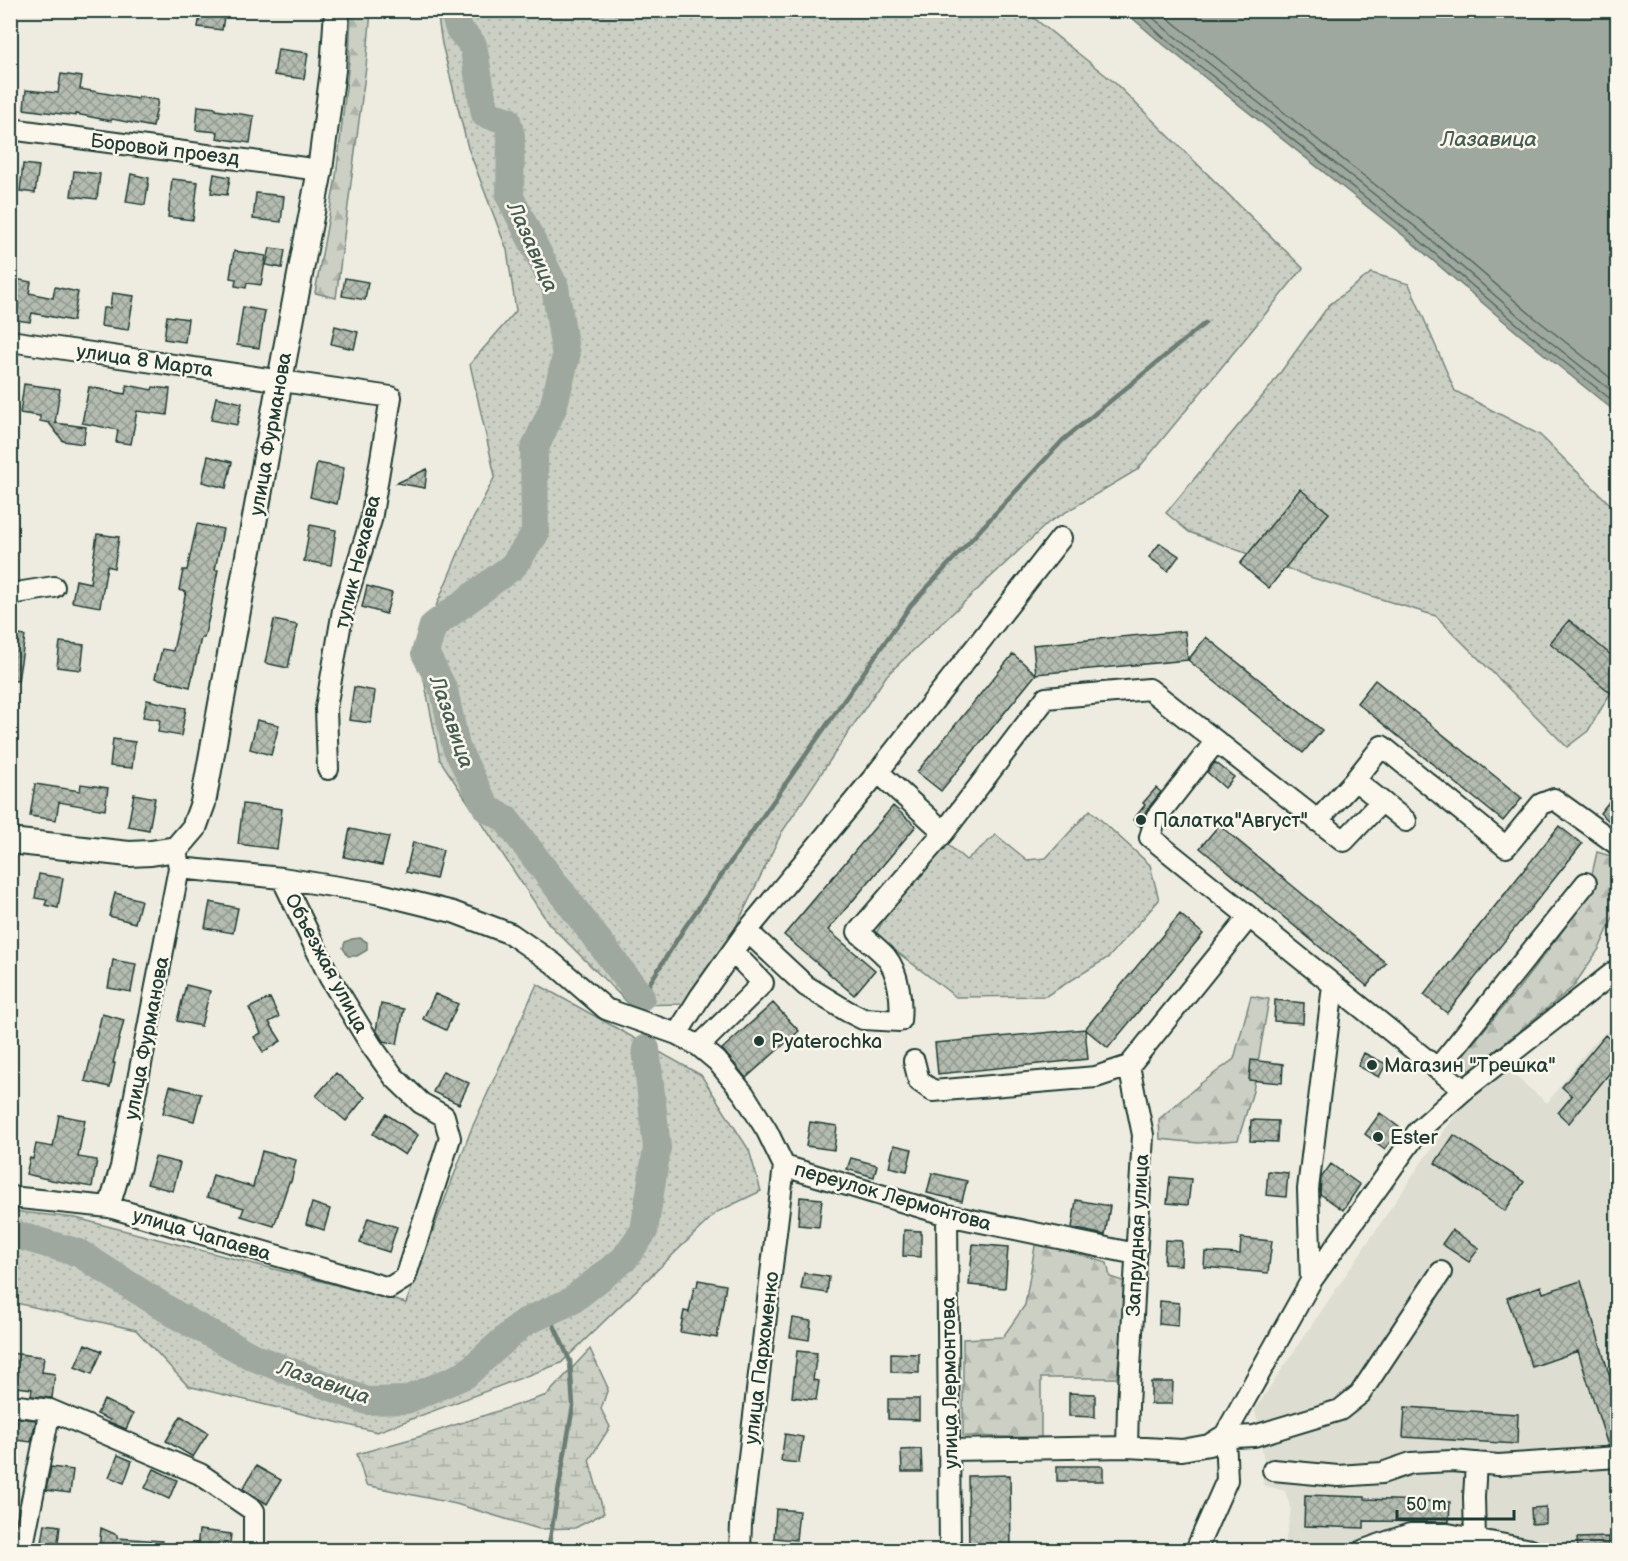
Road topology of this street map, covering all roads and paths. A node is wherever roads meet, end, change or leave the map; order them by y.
1 (337, 10) edge
2 (10, 129) edge
3 (320, 170) junction
4 (10, 341) edge
5 (280, 380) junction
6 (1061, 538) dead end
7 (54, 586) dead end
8 (10, 594) edge
9 (1216, 741) junction
10 (328, 769) dead end
11 (878, 772) junction
12 (1355, 780) junction
13 (1381, 802) junction
14 (1317, 821) junction
15 (1406, 821) dead end
16 (944, 832) junction
17 (10, 840) edge
18 (1617, 846) edge
19 (178, 859) junction
20 (282, 878) junction
21 (1586, 883) dead end
22 (1249, 917) junction
23 (747, 931) junction
24 (733, 952) junction
25 (1617, 969) edge
26 (1333, 986) junction
27 (677, 1034) junction
28 (699, 1046) junction
29 (914, 1061) dead end
30 (1129, 1066) junction
31 (1437, 1069) junction
32 (1464, 1090) junction
33 (784, 1166) junction
34 (10, 1197) edge
35 (109, 1207) junction
36 (947, 1215) junction
37 (1136, 1254) junction
38 (1440, 1272) dead end
39 (1311, 1281) junction
40 (389, 1288) joint
41 (10, 1405) edge
42 (50, 1410) junction
43 (1224, 1435) junction
44 (1127, 1447) junction
45 (950, 1450) junction
46 (1617, 1457) edge
47 (1476, 1463) junction
48 (1273, 1470) dead end
49 (1475, 1540) junction
50 (22, 1551) edge
51 (254, 1551) edge
52 (740, 1551) edge
53 (950, 1551) edge
54 (1196, 1551) edge
55 (1364, 1551) edge
56 (1531, 1551) edge

1 - 3 main road, улица Фурманова
2 - 3 street, Боровой проезд
3 - 5 main road, улица Фурманова
4 - 5 street, улица 8 Марта
5 - 10 street, тупик Нехаева
5 - 19 main road, улица Фурманова
6 - 11 street
7 - 8 street
9 - 14 street
9 - 16 street
9 - 22 street
11 - 16 street
11 - 23 street
12 - 13 street
12 - 14 street
12 - 18 street
13 - 14 street
13 - 15 street
16 - 23 street
17 - 19 main road
19 - 20 street, переулок Лермонтова
19 - 35 street, улица Фурманова
20 - 27 street, переулок Лермонтова
20 - 40 street, Объезжая улица
21 - 31 street
22 - 26 street
22 - 30 street
23 - 24 street
24 - 27 street
24 - 28 street
25 - 32 street
26 - 31 street
26 - 39 street
27 - 28 street, переулок Лермонтова
28 - 33 street, переулок Лермонтова
29 - 30 street
30 - 37 street, Запрудная улица
31 - 32 street
32 - 39 street
33 - 36 street, переулок Лермонтова
33 - 52 street, улица Пархоменко
34 - 35 street, улица Чапаева
35 - 40 street, улица Чапаева
36 - 37 street, переулок Лермонтова
36 - 45 street, улица Лермонтова
37 - 44 street, Запрудная улица
38 - 43 street
39 - 43 street
41 - 42 street
42 - 50 street
42 - 51 street
43 - 44 street
43 - 54 street
44 - 45 street
45 - 53 street, улица Лермонтова
46 - 47 street
47 - 48 street
47 - 49 street
49 - 55 street
49 - 56 street

